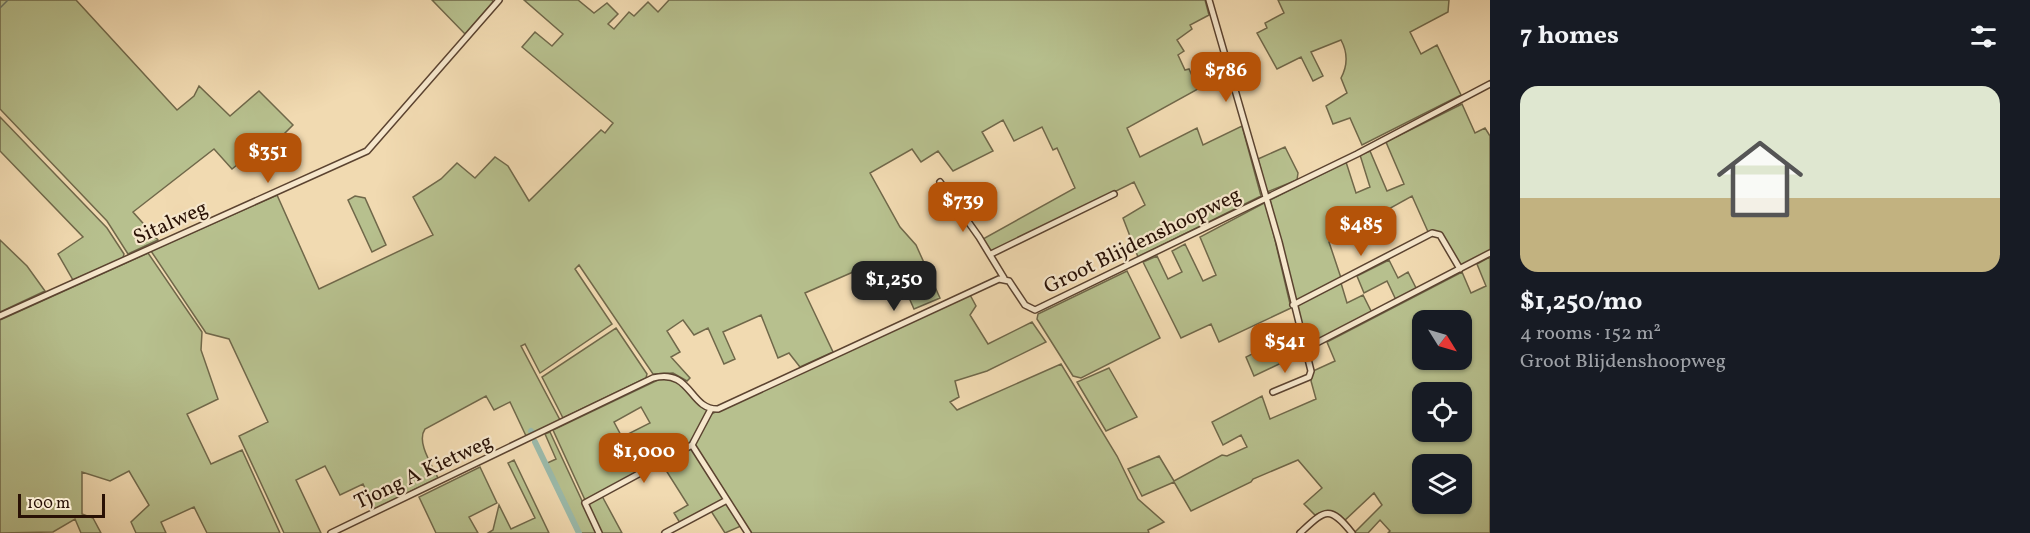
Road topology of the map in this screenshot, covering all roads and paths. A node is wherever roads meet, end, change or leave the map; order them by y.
1 (499, 0) edge
2 (1209, 0) edge
3 (1490, 84) edge
4 (940, 182) dead end
5 (1114, 194) dead end
6 (1266, 197) junction
7 (1490, 253) edge
8 (991, 254) junction
9 (1460, 269) junction
10 (1004, 278) junction
11 (1293, 305) junction
12 (0, 316) edge
13 (1305, 349) junction
14 (1274, 392) dead end
15 (711, 409) junction
16 (692, 445) junction
17 (727, 500) junction
18 (331, 533) edge
19 (599, 533) edge
20 (665, 533) edge
21 (748, 533) edge
22 (1299, 533) edge
23 (1352, 533) edge

1 - 12 street, Sitalweg
2 - 6 street
3 - 6 street, Groot Blijdenshoopweg
4 - 8 street
5 - 8 street
6 - 10 street, Groot Blijdenshoopweg
6 - 11 street
7 - 9 street
8 - 10 street
9 - 11 street
9 - 13 street
10 - 15 street
11 - 13 street
13 - 14 street
15 - 16 street
15 - 18 street, Tjong A Kietweg
16 - 17 street
16 - 19 street
17 - 20 street
17 - 21 street
22 - 23 street

